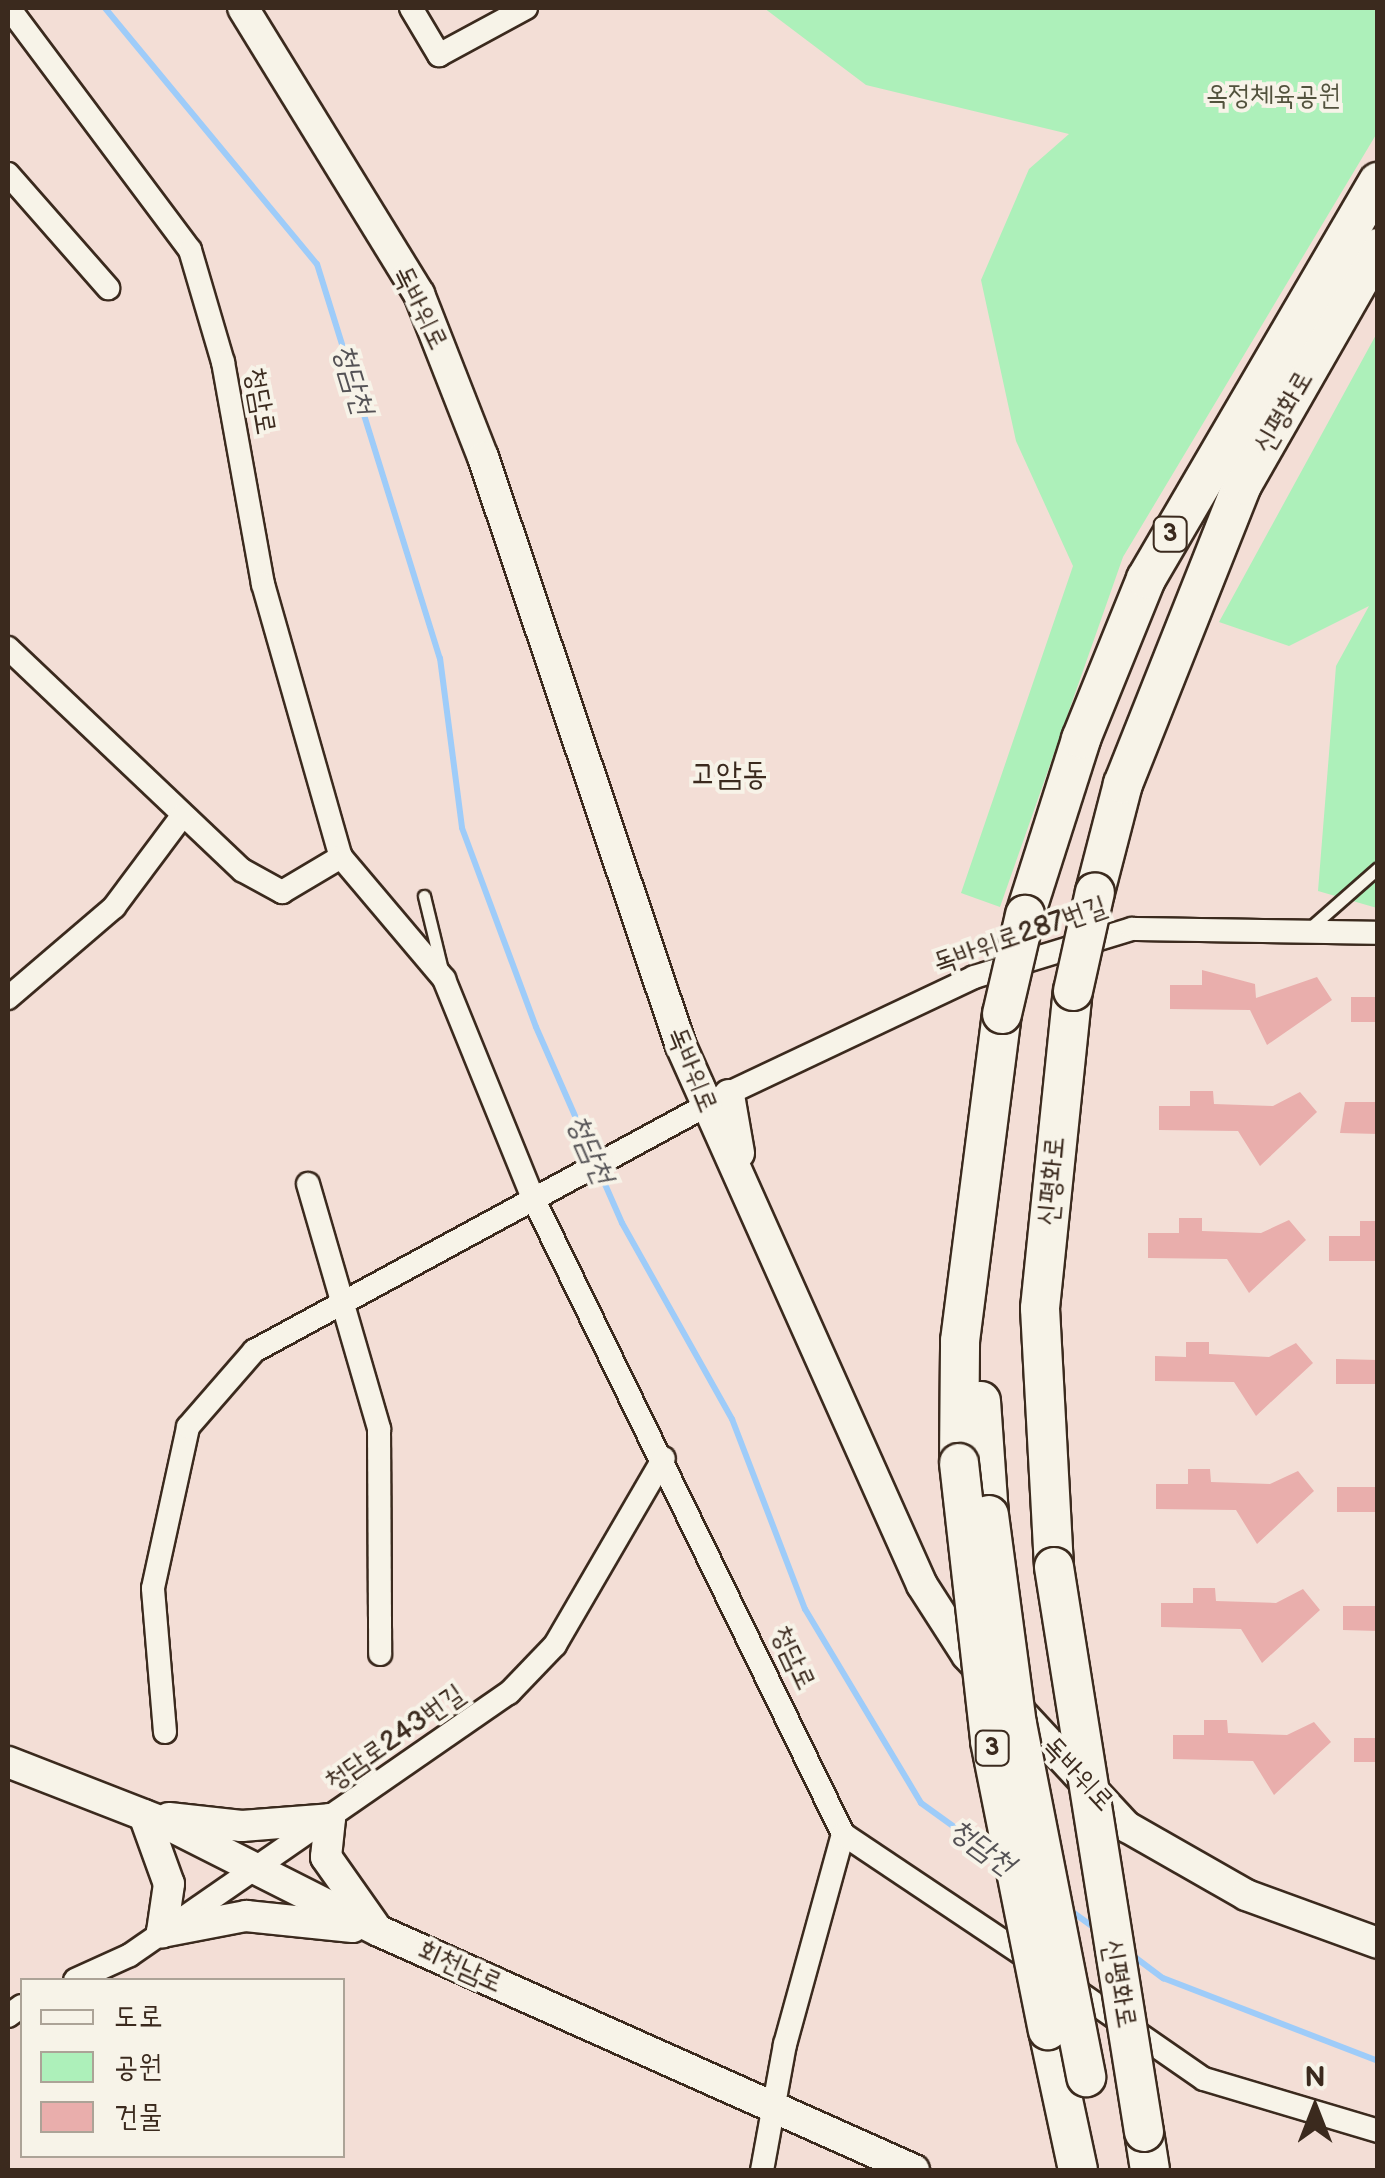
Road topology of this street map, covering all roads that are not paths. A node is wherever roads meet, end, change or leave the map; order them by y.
1 (9, 8) edge
2 (243, 8) edge
3 (411, 8) edge
4 (526, 8) edge
5 (8, 174) edge
6 (1378, 182) edge
7 (1378, 248) edge
8 (108, 288) dead end
9 (8, 648) edge
10 (182, 816) junction
11 (341, 857) junction
12 (1378, 868) edge
13 (424, 896) dead end
14 (1310, 927) junction
15 (1378, 933) edge
16 (444, 979) junction
17 (8, 998) edge
18 (722, 1097) junction
19 (308, 1184) dead end
20 (539, 1195) junction
21 (971, 1238) junction
22 (338, 1302) junction
23 (664, 1458) junction
24 (380, 1654) dead end
25 (165, 1732) dead end
26 (8, 1762) edge
27 (144, 1815) junction
28 (330, 1819) junction
29 (844, 1834) junction
30 (254, 1870) junction
31 (380, 1931) junction
32 (162, 1932) junction
33 (1378, 1943) edge
34 (78, 1978) edge
35 (776, 2106) junction
36 (1378, 2130) edge
37 (762, 2170) edge
38 (914, 2170) edge
39 (1078, 2170) edge
40 (1101, 2170) edge
41 (1150, 2170) edge

1 - 11 street, 청담로
2 - 18 main road, 독바위로
3 - 4 street
5 - 8 street
6 - 21 highway, 신평화로 / 3, bridge
7 - 41 highway, 신평화로 / 3, bridge
9 - 10 street
10 - 11 street
10 - 17 street
11 - 16 street, 청담로
12 - 14 lane
13 - 16 lane
14 - 15 street, 독바위로287번길
14 - 18 street, 독바위로287번길
16 - 20 street, 청담로
18 - 20 street
18 - 33 main road, 독바위로
19 - 22 street
20 - 22 street
20 - 23 street, 청담로
21 - 39 highway, 신평화로 / 3, bridge
21 - 40 highway, 신평화로 / 3, bridge
22 - 24 street
22 - 25 street
23 - 28 street, 청담로243번길
23 - 29 street, 청담로
26 - 27 main road, 회천남로
27 - 28 main road
27 - 30 main road, 회천남로
27 - 32 main road
28 - 30 street, 청담로243번길
28 - 31 main road
29 - 35 street
29 - 36 street
30 - 31 main road, 회천남로
30 - 32 street, 청담로243번길
31 - 32 main road
31 - 35 main road, 회천남로
32 - 34 street, 청담로243번길
35 - 37 street
35 - 38 main road, 회천남로

